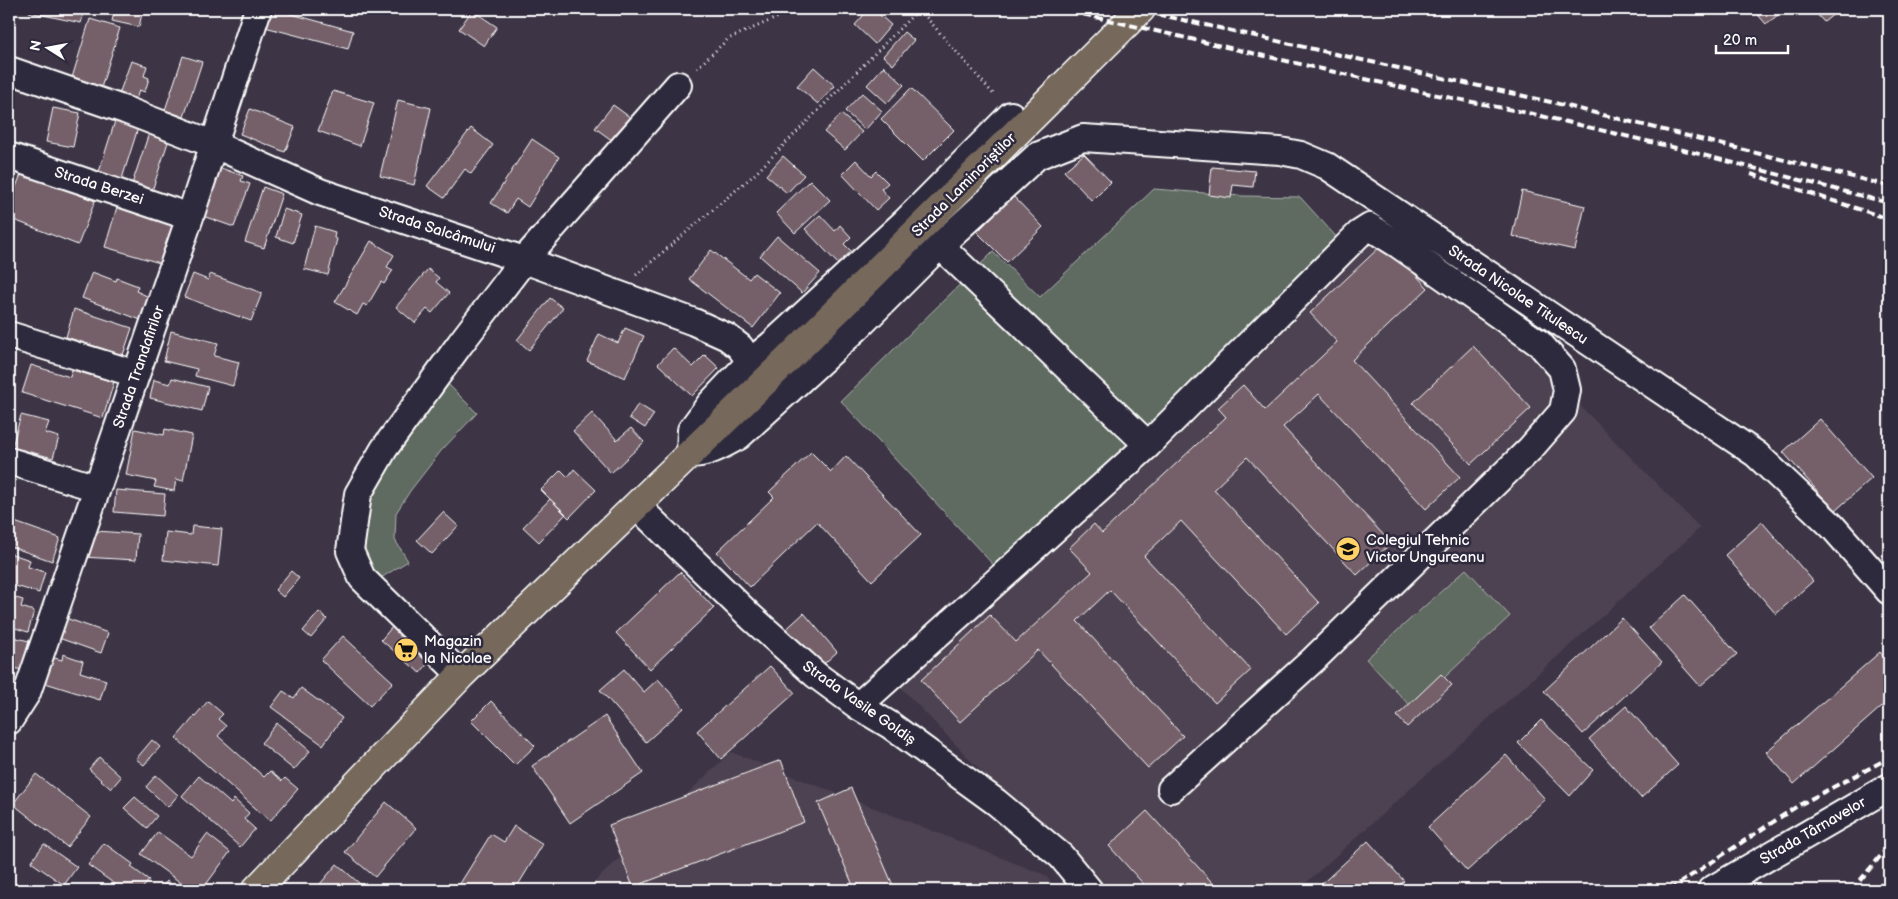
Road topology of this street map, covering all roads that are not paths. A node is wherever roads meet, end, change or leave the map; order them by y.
1 (258, 9) edge
2 (1141, 9) edge
3 (9, 70) edge
4 (678, 85) road end
5 (1010, 114) road end
6 (213, 144) junction
7 (9, 156) edge
8 (190, 217) junction
9 (930, 236) junction
10 (524, 260) junction
11 (9, 335) edge
12 (750, 362) junction
13 (136, 374) junction
14 (1148, 445) junction
15 (690, 454) junction
16 (9, 461) edge
17 (97, 488) junction
18 (636, 506) junction
19 (1889, 591) edge
20 (461, 675) junction
21 (18, 690) edge
22 (858, 706) junction
23 (9, 721) edge
24 (1889, 787) edge
25 (1171, 789) dead end
26 (256, 890) edge
27 (1089, 890) edge
28 (1711, 890) edge

1 - 6 street, Strada Trandafirilor
2 - 9 main road, Strada Laminoriștilor
3 - 6 street, Strada Salcâmului
4 - 10 street
5 - 12 street
6 - 8 street, Strada Trandafirilor
6 - 10 street, Strada Salcâmului
7 - 8 street, Strada Berzei
8 - 13 street, Strada Trandafirilor
9 - 14 street
9 - 15 main road, Strada Laminoriștilor
9 - 15 street
9 - 19 street, Strada Nicolae Titulescu
10 - 12 street, Strada Salcâmului
10 - 20 street
11 - 13 street
12 - 15 street
13 - 17 street, Strada Trandafirilor
14 - 22 street
14 - 25 street
15 - 18 main road, Strada Laminoriștilor
16 - 17 street
17 - 21 street, Strada Trandafirilor
18 - 20 main road, Strada Laminoriștilor
18 - 22 street, Strada Vasile Goldiș
20 - 26 main road, Strada Laminoriștilor
21 - 23 street, Strada Trandafirilor
22 - 27 street, Strada Vasile Goldiș
24 - 28 street, Strada Târnavelor

